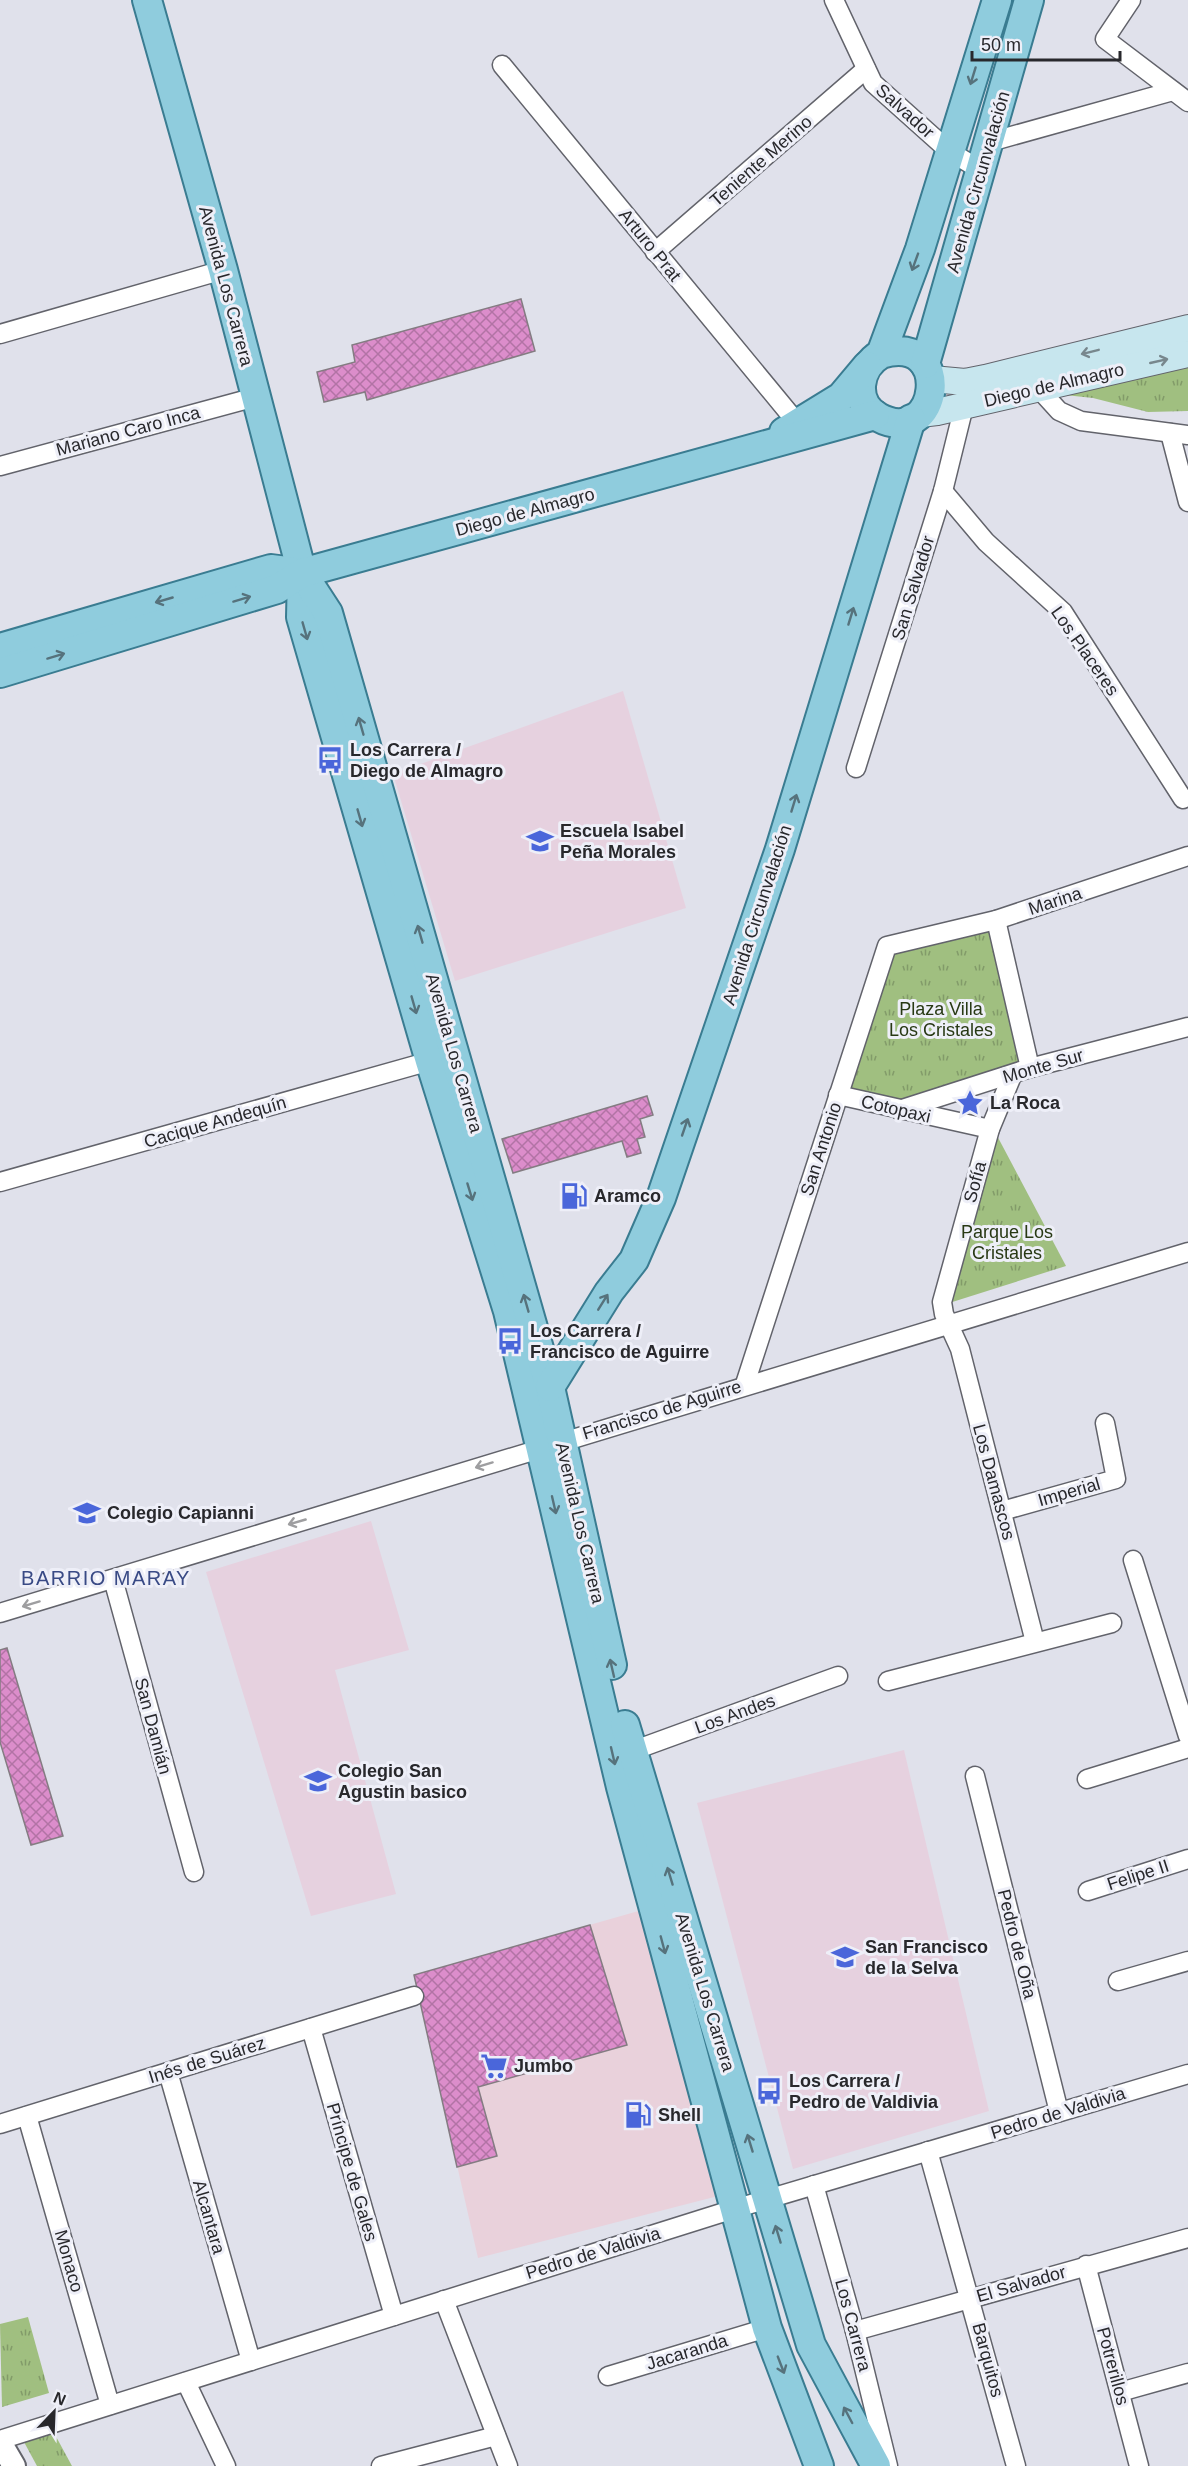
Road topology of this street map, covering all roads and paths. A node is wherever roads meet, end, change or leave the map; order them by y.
1 (147, 0) edge
2 (834, 0) edge
3 (996, 0) edge
4 (1029, 0) edge
5 (1131, 0) edge
6 (502, 65) dead end
7 (866, 69) junction
8 (1173, 90) junction
9 (1188, 102) edge
10 (990, 142) junction
11 (949, 151) junction
12 (982, 171) junction
13 (655, 252) junction
14 (223, 270) junction
15 (1188, 328) edge
16 (0, 334) edge
17 (1188, 354) edge
18 (874, 360) junction
19 (928, 372) junction
20 (1039, 389) junction
21 (256, 397) junction
22 (964, 406) junction
23 (875, 416) junction
24 (915, 416) junction
25 (798, 424) junction
26 (1170, 433) junction
27 (1188, 435) edge
28 (748, 451) junction
29 (0, 465) edge
30 (943, 492) junction
31 (1188, 502) edge
32 (302, 573) junction
33 (0, 648) edge
34 (0, 673) edge
35 (856, 768) dead end
36 (1183, 799) dead end
37 (1188, 856) edge
38 (996, 920) junction
39 (920, 937) joint
40 (1188, 1027) edge
41 (430, 1061) junction
42 (1030, 1068) junction
43 (1012, 1076) junction
44 (838, 1095) junction
45 (899, 1110) junction
46 (990, 1129) junction
47 (0, 1182) edge
48 (1188, 1252) edge
49 (948, 1325) junction
50 (745, 1384) junction
51 (550, 1388) junction
52 (1105, 1423) dead end
53 (551, 1445) junction
54 (1002, 1511) junction
55 (1133, 1560) dead end
56 (113, 1579) junction
57 (0, 1613) edge
58 (1112, 1623) dead end
59 (1035, 1642) junction
60 (837, 1676) dead end
61 (888, 1681) dead end
62 (1188, 1736) edge
63 (1188, 1748) edge
64 (632, 1751) junction
65 (975, 1776) dead end
66 (1088, 1779) dead end
67 (1188, 1859) edge
68 (194, 1872) dead end
69 (1088, 1891) dead end
70 (1188, 1961) edge
71 (1118, 1981) dead end
72 (414, 1996) dead end
73 (310, 2028) junction
74 (168, 2072) junction
75 (1188, 2074) edge
76 (1059, 2112) junction
77 (27, 2116) junction
78 (0, 2124) edge
79 (928, 2151) junction
80 (814, 2185) junction
81 (767, 2199) junction
82 (734, 2209) junction
83 (1188, 2238) edge
84 (1086, 2265) junction
85 (972, 2298) junction
86 (444, 2300) junction
87 (394, 2316) junction
88 (767, 2328) junction
89 (855, 2331) junction
90 (251, 2361) junction
91 (1188, 2373) edge
92 (608, 2376) dead end
93 (186, 2382) junction
94 (1120, 2392) junction
95 (110, 2405) junction
96 (496, 2436) junction
97 (0, 2441) edge
98 (14, 2466) edge
99 (226, 2466) edge
100 (381, 2466) edge
101 (507, 2466) edge
102 (819, 2466) edge
103 (876, 2466) edge
104 (888, 2466) edge
105 (1016, 2466) edge
106 (1139, 2466) edge

1 - 14 main road, Avenida Los Carrera
2 - 7 street, Salvador
3 -> 11 main road, Avenida Circunvalación
4 - 10 main road, Avenida Circunvalación
5 - 8 street
6 - 13 street, Arturo Prat
7 - 11 street, Salvador
7 - 13 street, Teniente Merino
8 - 9 street
8 - 10 street
10 - 12 main road, Avenida Circunvalación
11 - 12 street, Salvador
11 -> 18 main road, Avenida Circunvalación
12 - 19 main road, Avenida Circunvalación
13 - 25 street, Arturo Prat
14 - 16 street
14 - 21 main road, Avenida Los Carrera
15 -> 19 main road, Diego de Almagro
20 -> 17 main road, Diego de Almagro
18 - 19 main road
18 - 23 main road, Avenida Circunvalación
18 - 25 main road, Diego de Almagro
19 - 24 main road, Avenida Circunvalación
20 - 22 main road, Diego de Almagro
20 - 26 street
21 - 29 street, Mariano Caro Inca
21 - 32 main road, Avenida Los Carrera
22 - 24 main road, Diego de Almagro
22 - 30 street, San Salvador
23 - 24 main road
23 - 28 main road, Diego de Almagro
51 -> 24 main road, Avenida Circunvalación
25 - 28 main road, Diego de Almagro
26 - 27 street
26 - 31 street
28 - 32 main road, Diego de Almagro
30 - 35 street, San Salvador
30 - 36 street, Los Placeres
32 -> 33 main road, Diego de Almagro
34 -> 32 main road, Diego de Almagro
32 -> 41 main road, Avenida Los Carrera
51 -> 32 main road, Avenida Los Carrera
37 - 38 street, Marina
38 - 39 street, Marina
38 - 42 street
39 - 44 street, San Antonio
40 - 42 street, Monte Sur
41 - 47 street, Cacique Andequín
41 -> 53 main road, Avenida Los Carrera
42 - 43 street, Monte Sur
43 - 45 street, Monte Sur
43 - 46 street, Sofía
44 - 45 street, Cotopaxi
44 - 50 street, San Antonio
45 - 46 street, Cotopaxi
46 - 49 street, Sofía
48 - 49 street, Francisco de Aguirre
49 - 50 street, Francisco de Aguirre
49 - 54 street, Los Damascos
50 - 53 street, Francisco de Aguirre
51 - 53 main road, Avenida Los Carrera
52 - 54 street, Imperial
53 -> 56 street, Francisco de Aguirre
64 -> 53 main road, Avenida Los Carrera
53 -> 82 main road, Avenida Los Carrera
54 - 59 street, Los Damascos
55 - 62 street
56 -> 57 street, Francisco de Aguirre
56 - 68 street, San Damián
58 - 59 street
59 - 61 street
60 - 64 street, Los Andes
63 - 66 street
81 -> 64 main road, Avenida Los Carrera
65 - 76 street, Pedro de Oña
67 - 69 street, Felipe II
70 - 71 street
72 - 73 street, Inés de Suárez
73 - 74 street, Inés de Suárez
73 - 87 street, Príncipe de Gales
74 - 77 street, Inés de Suárez
74 - 90 street, Alcantara
75 - 76 street, Pedro de Valdivia
76 - 79 street, Pedro de Valdivia
77 - 78 street, Inés de Suárez
77 - 95 street, Monaco
79 - 80 street, Pedro de Valdivia
79 - 85 street, Barquitos
80 - 81 street, Pedro de Valdivia
80 - 89 street, Los Carrera
81 - 82 street, Pedro de Valdivia
103 -> 81 main road, Avenida Los Carrera
82 - 86 street, Pedro de Valdivia
82 - 88 main road, Avenida Los Carrera
83 - 84 street, El Salvador
84 - 85 street, El Salvador
84 - 94 street, Potrerillos
85 - 89 street, El Salvador
85 - 105 street, Barquitos
86 - 87 street, Pedro de Valdivia
86 - 96 street
87 - 90 street, Pedro de Valdivia
88 - 92 street, Jacaranda
88 -> 102 main road, Avenida Los Carrera
89 - 104 street, Los Carrera
90 - 93 street, Pedro de Valdivia
91 - 94 street
93 - 95 street, Pedro de Valdivia
93 - 99 street
94 - 106 street, Potrerillos
95 - 97 street, Pedro de Valdivia
96 - 100 street
96 - 101 street
97 - 98 street

